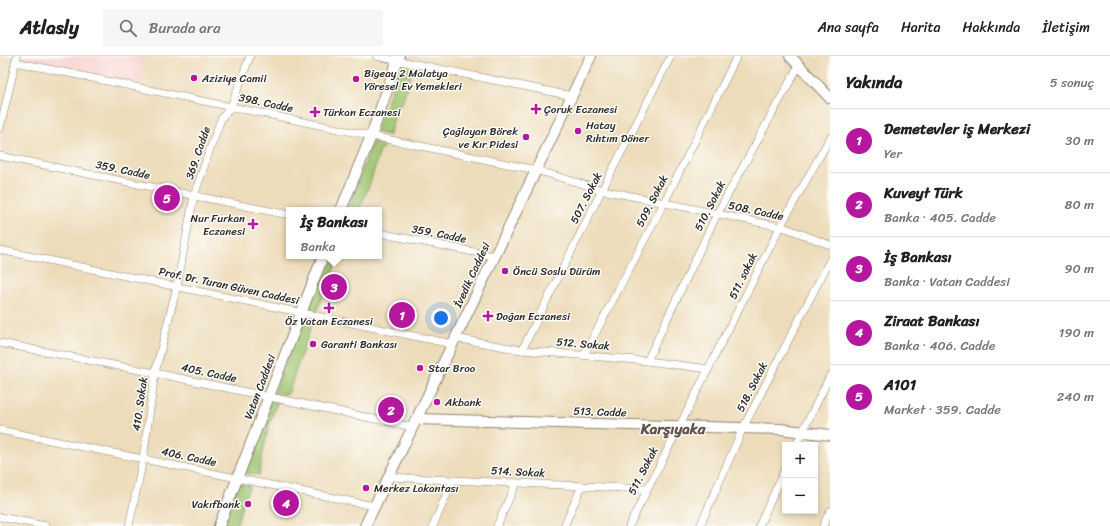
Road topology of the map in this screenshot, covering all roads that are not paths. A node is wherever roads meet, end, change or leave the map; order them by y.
1 (250, 56) edge
2 (376, 56) edge
3 (591, 56) edge
4 (671, 56) edge
5 (737, 56) edge
6 (790, 56) edge
7 (398, 58) edge
8 (16, 59) edge
9 (799, 65) junction
10 (572, 96) junction
11 (830, 98) edge
12 (231, 107) junction
13 (0, 128) edge
14 (370, 136) junction
15 (830, 138) edge
16 (0, 156) edge
17 (536, 170) junction
18 (602, 190) junction
19 (194, 196) junction
20 (664, 203) junction
21 (342, 207) edge
22 (286, 214) edge
23 (717, 214) junction
24 (780, 227) junction
25 (382, 234) edge
26 (830, 245) edge
27 (0, 250) edge
28 (494, 256) junction
29 (322, 259) edge
30 (830, 260) edge
31 (177, 286) junction
32 (300, 312) junction
33 (454, 341) junction
34 (0, 343) edge
35 (522, 350) junction
36 (584, 355) junction
37 (647, 361) junction
38 (709, 369) junction
39 (155, 373) junction
40 (830, 376) edge
41 (270, 397) junction
42 (414, 423) junction
43 (679, 426) junction
44 (743, 428) junction
45 (0, 430) edge
46 (802, 432) junction
47 (830, 434) edge
48 (797, 442) edge
49 (143, 459) junction
50 (782, 476) edge
51 (388, 477) junction
52 (237, 479) junction
53 (453, 480) junction
54 (516, 483) junction
55 (582, 486) junction
56 (646, 489) junction
57 (374, 506) junction
58 (830, 511) edge
59 (0, 517) edge
60 (46, 526) edge
61 (129, 526) edge
62 (219, 526) edge
63 (365, 526) edge
64 (433, 526) edge
65 (497, 526) edge
66 (564, 526) edge
67 (629, 526) edge
68 (700, 526) edge
69 (759, 526) edge
70 (823, 526) edge

1 - 12 street, 369. Cadde
2 - 7 street
3 - 10 main road, İvedik Caddesi
4 - 18 street, 507. Sokak
5 - 20 street, 509. Sokak
6 - 9 main road
7 - 10 street
7 - 14 main road
8 - 12 street, 398. Cadde
8 - 13 street
9 - 11 main road
9 - 23 street, 510. Sokak
10 - 17 main road, İvedik Caddesi
12 - 14 street, 398. Cadde
12 - 19 street, 369. Cadde
14 - 17 street, 398. Cadde
14 - 21 main road
15 - 24 street, 511. sokak
16 - 19 street, 359. Cadde
17 - 18 street, 508. Cadde
17 - 28 main road, İvedik Caddesi
18 - 20 street, 508. Cadde
18 - 35 street, 507. Sokak
19 - 22 street, 359. Cadde
19 - 31 street, 369. Cadde
20 - 23 street, 508. Cadde
20 - 36 street, 509. Sokak
23 - 24 street, 508. Cadde
23 - 37 street, 510. Sokak
24 - 26 street, 508. Cadde
24 - 38 street, 511. sokak
25 - 28 street, 359. Cadde
27 - 31 street, Prof. Dr. Turan Güven Caddesi
28 - 33 main road, İvedik Caddesi
29 - 32 main road, Vatan Caddesi
30 - 44 street, 518. Sokak
31 - 32 street, Prof. Dr. Turan Güven Caddesi
31 - 39 street, 410. Sokak
32 - 33 street, Prof. Dr. Turan Güven Caddesi
32 - 41 main road, Vatan Caddesi
33 - 35 street, 512. Sokak
33 - 42 main road, İvedik Caddesi
34 - 39 street, 405. Cadde
35 - 36 street, 512. Sokak
36 - 37 street, 512. Sokak
37 - 38 street, 512. Sokak
38 - 43 street, 511. sokak
39 - 41 street, 405. Cadde
39 - 49 street, 410. Sokak
40 - 46 street
41 - 42 street, 405. Cadde
41 - 52 main road, Vatan Caddesi
42 - 43 main road, 513. Cadde
42 - 51 main road, İvedik Caddesi
43 - 44 main road, 513. Cadde
43 - 56 street, 511. Sokak
44 - 46 main road, 513. Cadde
44 - 68 street, 518. Sokak
45 - 49 street, 406. Cadde
46 - 47 main road, 513. Cadde
46 - 48 street
49 - 52 street, 406. Cadde
49 - 61 street, 410. Sokak
50 - 69 street
51 - 53 street, 514. Sokak
51 - 57 main road, İvedik Caddesi
52 - 57 street, 406. Cadde
52 - 62 main road, Vatan Caddesi
53 - 54 street, 514. Sokak
53 - 64 street
54 - 55 street, 514. Sokak
54 - 65 street
55 - 56 street, 514. Sokak
55 - 66 street
56 - 67 street, 511. Sokak
57 - 63 main road, İvedik Caddesi
58 - 70 street
59 - 60 street

